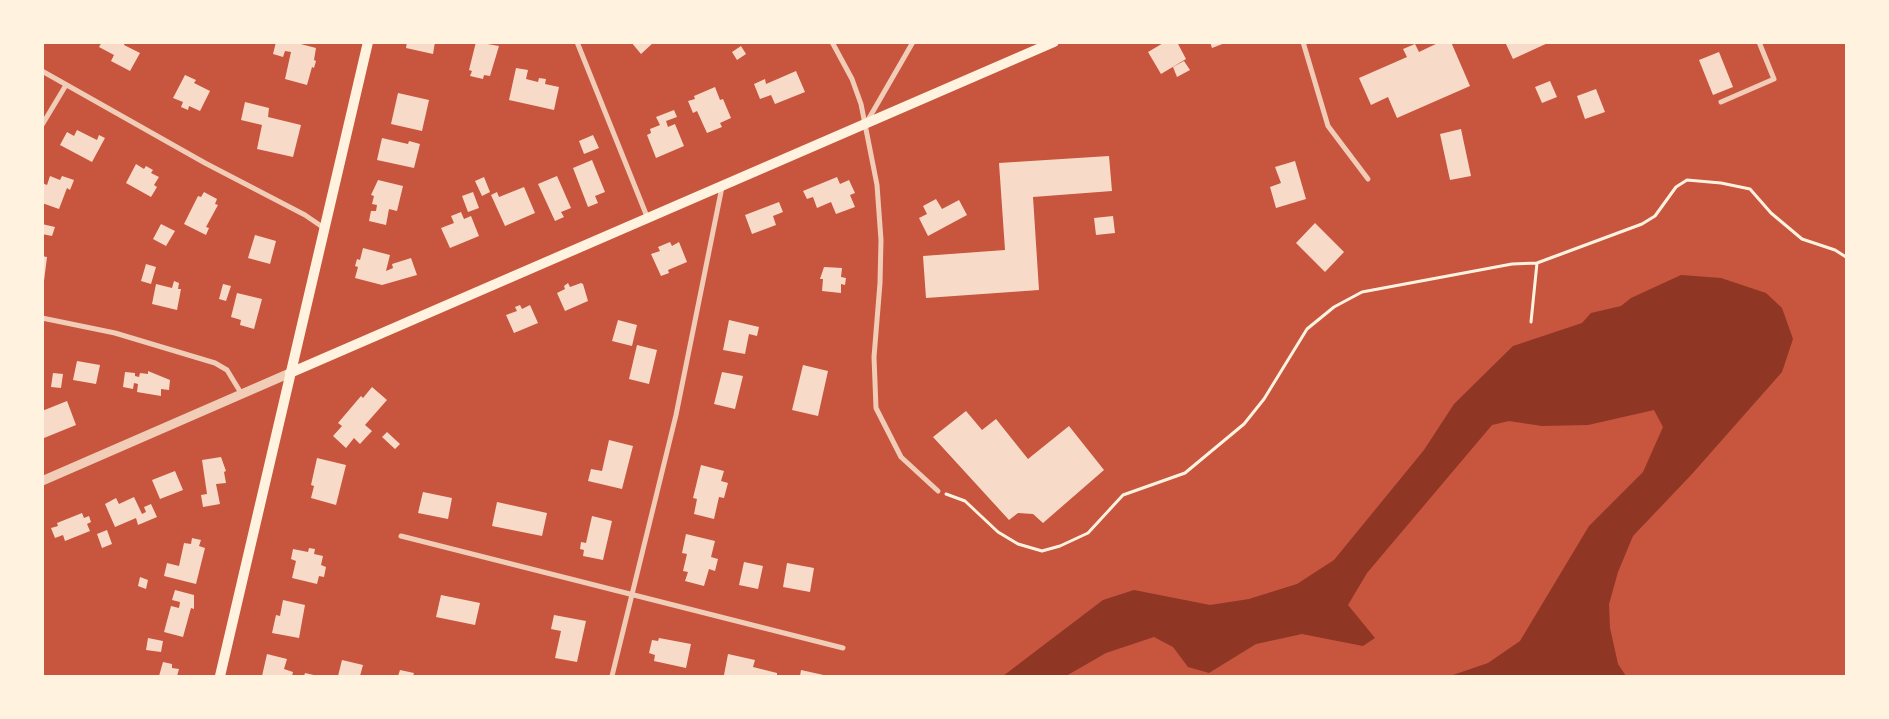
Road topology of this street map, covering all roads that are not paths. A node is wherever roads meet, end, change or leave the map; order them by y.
1 (368, 42) edge
2 (577, 42) edge
3 (832, 42) edge
4 (912, 42) edge
5 (1054, 42) edge
6 (1303, 42) edge
7 (1759, 42) edge
8 (42, 72) edge
9 (66, 85) junction
10 (1721, 102) dead end
11 (866, 124) junction
12 (42, 125) edge
13 (1368, 179) dead end
14 (722, 186) junction
15 (648, 219) junction
16 (324, 228) junction
17 (42, 318) edge
18 (290, 373) junction
19 (241, 393) junction
20 (42, 481) edge
21 (938, 491) road end
22 (401, 536) dead end
23 (631, 595) junction
24 (843, 648) dead end
25 (220, 676) edge
26 (612, 676) edge

1 - 16 main road
2 - 15 street
3 - 11 street
4 - 11 street
5 - 11 main road
6 - 13 street
7 - 10 street
8 - 9 street
9 - 12 street
9 - 16 street
11 - 14 main road
11 - 21 street
14 - 15 main road
14 - 23 street
15 - 18 main road
16 - 18 main road
17 - 19 street
18 - 19 street
18 - 25 main road
19 - 20 street
22 - 23 street
23 - 24 street
23 - 26 street

